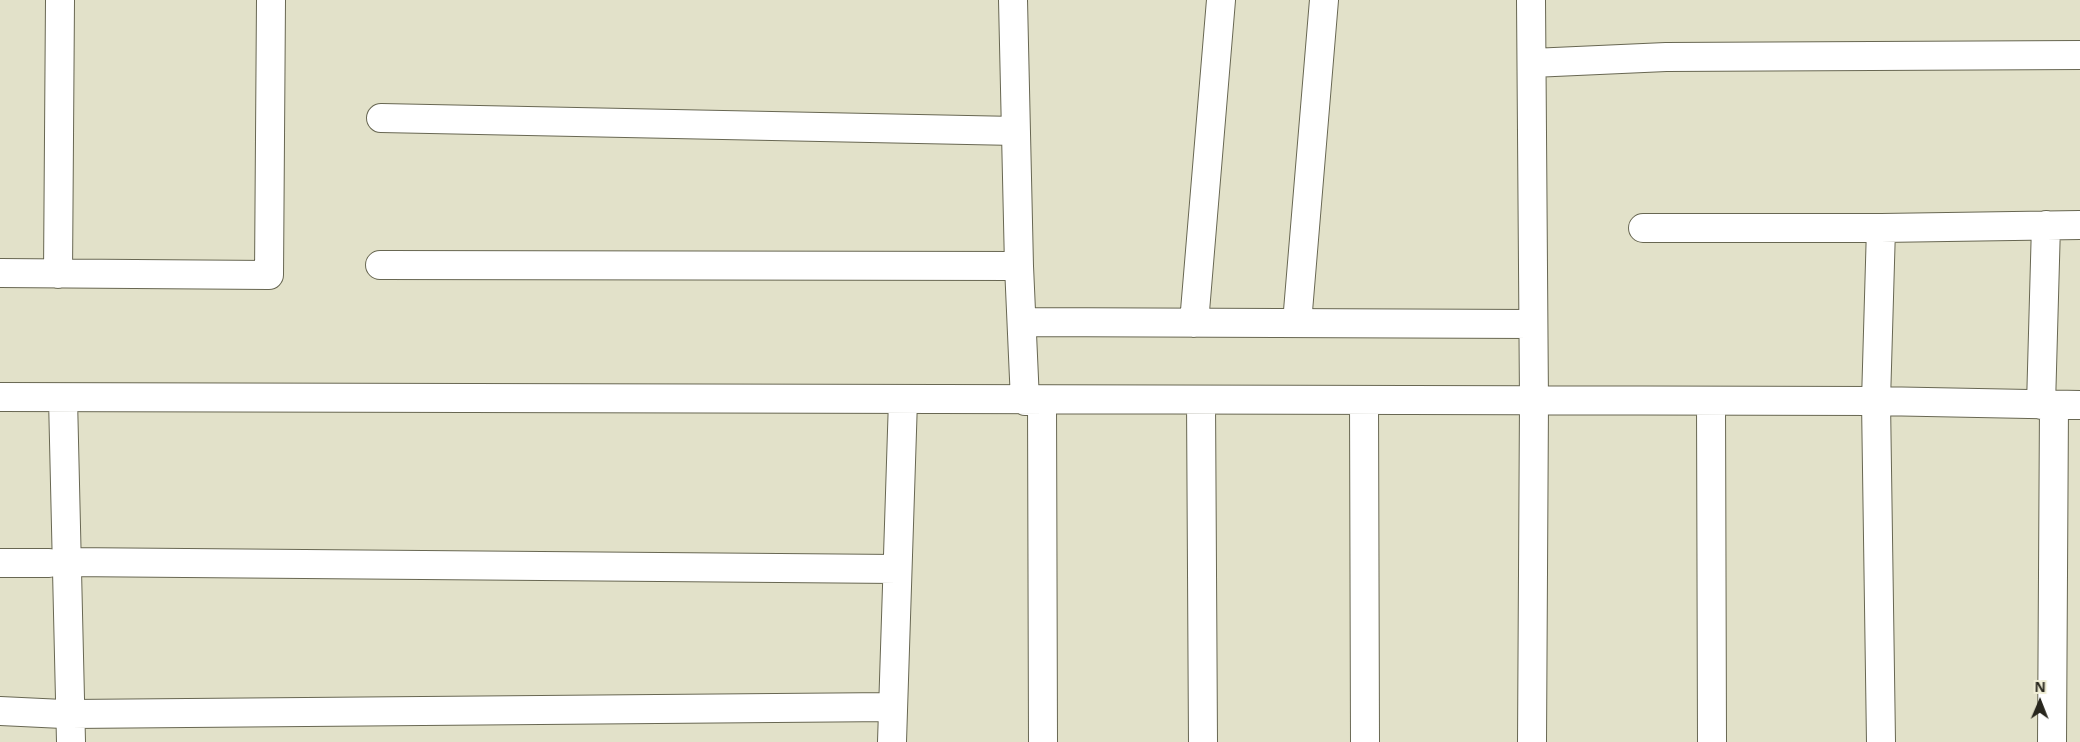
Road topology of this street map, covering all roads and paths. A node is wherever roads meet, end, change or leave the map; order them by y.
1 (60, 0) edge
2 (271, 0) edge
3 (1013, 0) edge
4 (1221, 0) edge
5 (1324, 0) edge
6 (1530, 0) edge
7 (2080, 55) edge
8 (1532, 63) junction
9 (381, 118) dead end
10 (1016, 131) junction
11 (2046, 225) junction
12 (2080, 225) edge
13 (1643, 228) dead end
14 (1881, 228) junction
15 (380, 265) dead end
16 (1019, 266) junction
17 (0, 273) edge
18 (58, 274) junction
19 (1022, 322) junction
20 (1194, 323) junction
21 (1297, 323) junction
22 (1532, 324) junction
23 (0, 398) edge
24 (63, 398) junction
25 (903, 400) junction
26 (1201, 400) junction
27 (1364, 400) junction
28 (1033, 401) junction
29 (1534, 401) junction
30 (1711, 401) junction
31 (1876, 401) junction
32 (2058, 405) edge
33 (0, 563) edge
34 (58, 563) junction
35 (897, 569) junction
36 (892, 707) junction
37 (0, 711) edge
38 (67, 714) junction
39 (71, 742) edge
40 (892, 742) edge
41 (1043, 742) edge
42 (1203, 742) edge
43 (1365, 742) edge
44 (1532, 742) edge
45 (1712, 742) edge
46 (1881, 742) edge
47 (2052, 742) edge

1 - 18 street
2 - 18 street
3 - 10 street
4 - 20 street
5 - 21 street
6 - 8 street
7 - 8 street
8 - 22 street
9 - 10 street
10 - 16 street
11 - 12 street
11 - 14 street
11 - 32 street
13 - 14 street
14 - 31 street
15 - 16 street
16 - 19 street
17 - 18 street
19 - 20 street
19 - 28 street
20 - 21 street
21 - 22 street
22 - 29 street
23 - 24 street
24 - 25 street
24 - 34 street
25 - 28 street
25 - 35 street
26 - 27 street
26 - 28 street
26 - 42 street
27 - 29 street
27 - 43 street
28 - 41 street
29 - 30 street
29 - 44 street
30 - 31 street
30 - 45 street
31 - 32 street
31 - 46 street
32 - 47 street
33 - 34 street
34 - 35 street
34 - 38 street
35 - 36 street
36 - 38 street
36 - 40 street
37 - 38 street
38 - 39 street

